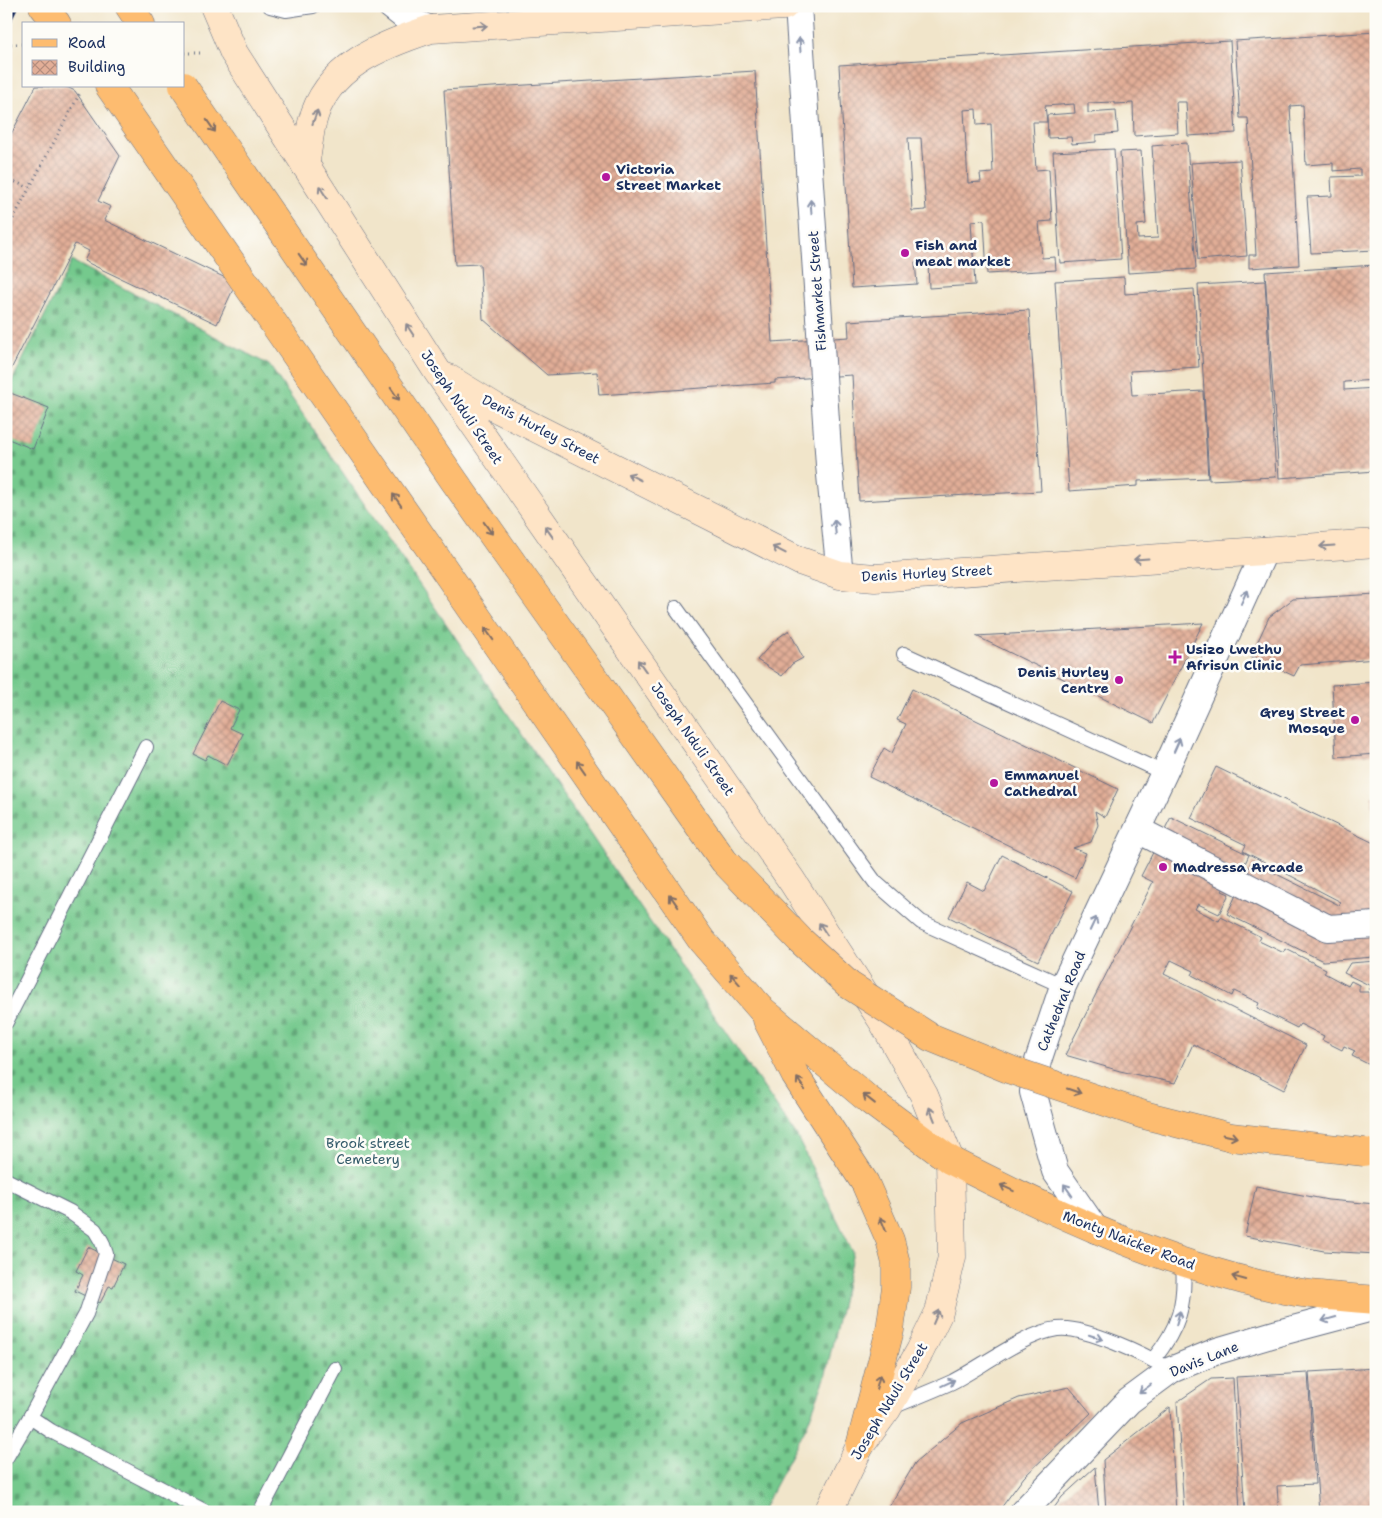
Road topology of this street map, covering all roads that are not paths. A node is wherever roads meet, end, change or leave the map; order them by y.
1 (43, 6) edge
2 (129, 6) edge
3 (214, 6) edge
4 (270, 6) edge
5 (313, 6) edge
6 (391, 6) edge
7 (784, 6) edge
8 (798, 6) edge
9 (55, 22) edge
10 (140, 22) edge
11 (431, 29) junction
12 (110, 88) edge
13 (184, 88) edge
14 (305, 165) junction
15 (437, 371) junction
16 (1376, 543) edge
17 (1265, 550) junction
18 (840, 575) junction
19 (676, 608) dead end
20 (904, 654) dead end
21 (146, 747) dead end
22 (1164, 773) junction
23 (1138, 830) junction
24 (1376, 925) edge
25 (1063, 986) junction
26 (762, 1010) junction
27 (6, 1022) edge
28 (1370, 1151) edge
29 (950, 1160) junction
30 (6, 1180) edge
31 (1096, 1230) junction
32 (1183, 1264) junction
33 (1376, 1300) edge
34 (1376, 1307) edge
35 (1162, 1365) junction
36 (334, 1369) dead end
37 (887, 1409) junction
38 (30, 1417) junction
39 (860, 1446) junction
40 (6, 1458) edge
41 (206, 1512) edge
42 (260, 1512) edge
43 (828, 1512) edge
44 (1023, 1512) edge

1 - 9 main road
2 - 10 main road
3 - 14 street, Joseph Nduli Street
4 - 5 lane
6 - 11 street
11 -> 7 street
18 -> 8 street, Fishmarket Street
14 -> 11 street
26 -> 12 main road
13 -> 28 main road, bridge
15 -> 14 street, Joseph Nduli Street
18 -> 15 street, Denis Hurley Street
29 -> 15 street, Joseph Nduli Street
16 -> 17 street, Denis Hurley Street
17 -> 18 street, Denis Hurley Street
22 -> 17 street, Cathedral Road
19 - 25 lane
20 - 22 lane
21 - 27 lane
22 - 23 street, Cathedral Road
23 - 24 street
25 -> 23 street, Cathedral Road
31 -> 25 street, Cathedral Road
29 -> 26 main road, Monty Naicker Road
39 -> 26 main road
31 -> 29 main road, Monty Naicker Road
37 -> 29 street, Joseph Nduli Street
30 - 38 lane
31 - 32 main road, Monty Naicker Road
33 -> 32 main road, Monty Naicker Road
35 -> 32 lane
34 -> 35 street, Davis Lane
37 -> 35 lane
35 -> 44 street, Davis Lane
36 - 42 lane
37 - 39 street, Joseph Nduli Street
38 - 40 lane
38 - 41 lane
39 - 43 street, Joseph Nduli Street

